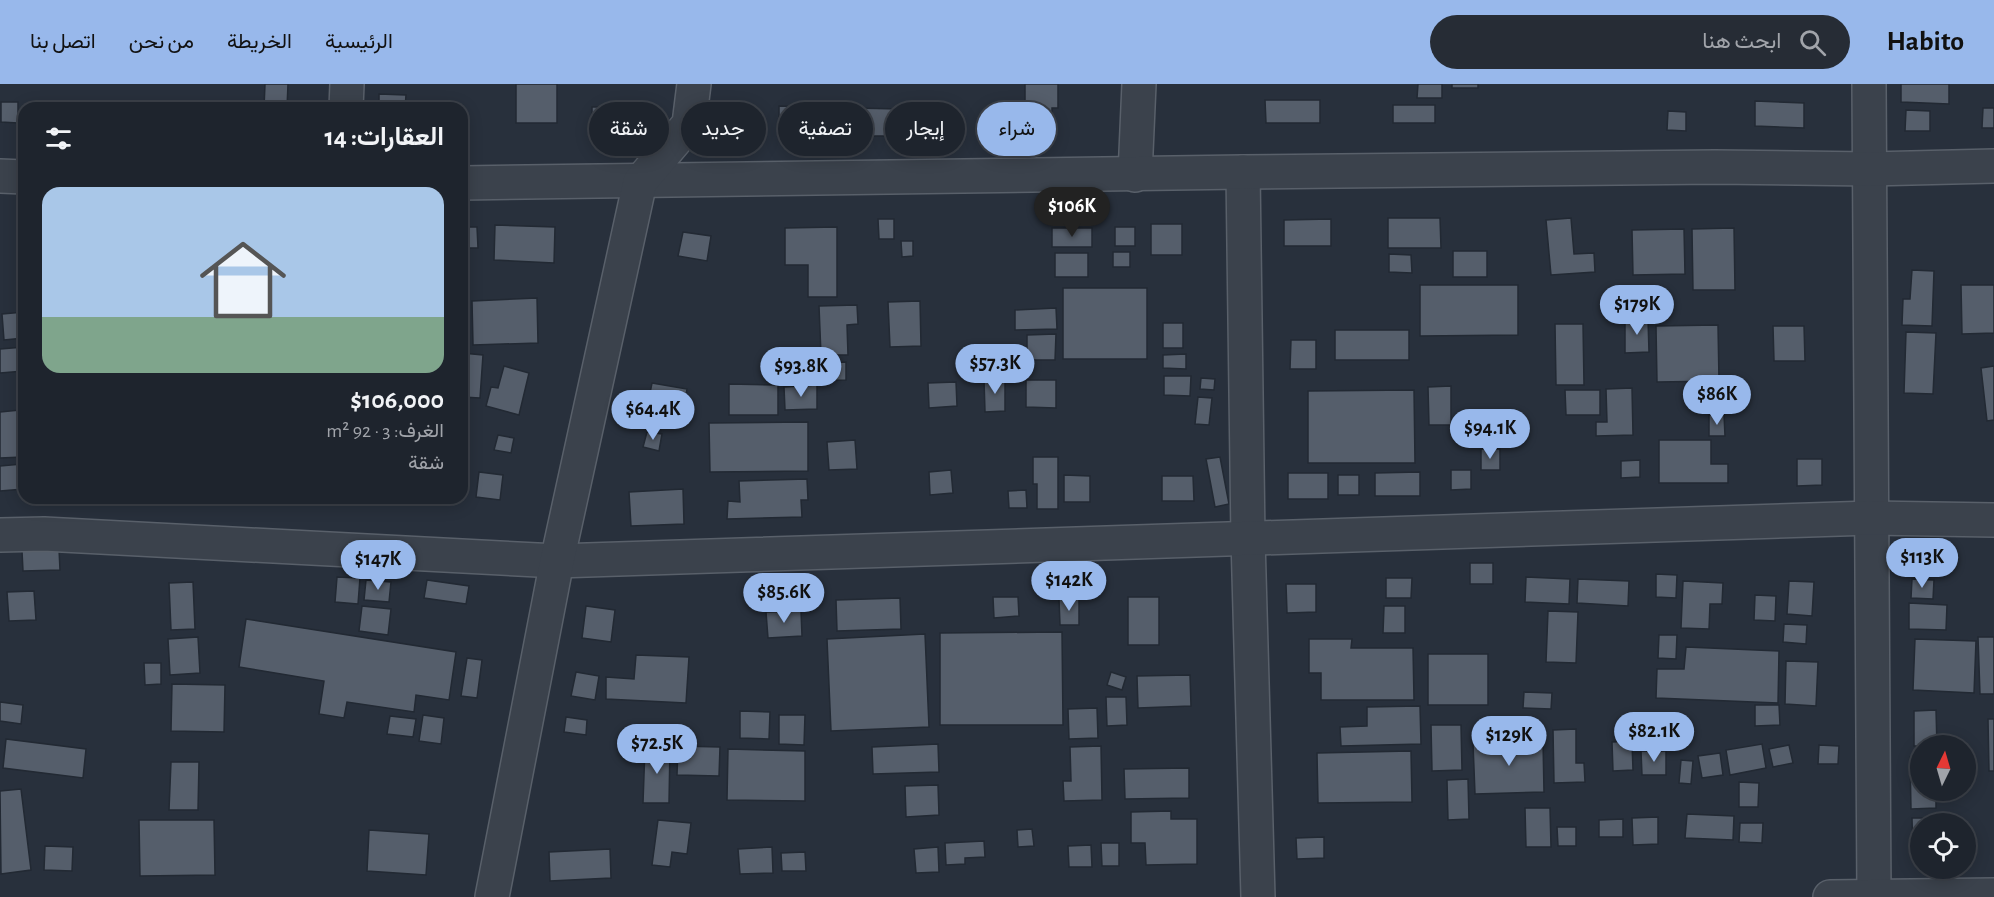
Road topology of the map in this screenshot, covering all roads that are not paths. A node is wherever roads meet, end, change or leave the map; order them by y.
1 (347, 84) edge
2 (694, 84) edge
3 (1138, 84) edge
4 (1869, 84) edge
5 (346, 102) edge
6 (1994, 165) edge
7 (1870, 169) junction
8 (1243, 172) junction
9 (1135, 175) junction
10 (0, 176) edge
11 (18, 177) edge
12 (640, 182) junction
13 (468, 183) edge
14 (1871, 518) junction
15 (1994, 520) edge
16 (0, 535) edge
17 (1248, 539) junction
18 (557, 561) junction
19 (1994, 895) edge
20 (492, 897) edge
21 (1258, 897) edge
22 (1830, 897) edge
23 (1874, 897) edge

1 - 5 street
2 - 12 street
3 - 9 street
4 - 7 street
6 - 7 street
7 - 8 street
7 - 14 street
8 - 9 street
8 - 17 street
9 - 12 street
10 - 11 street
12 - 13 street
12 - 18 street
14 - 15 street
14 - 17 street
14 - 23 street
16 - 18 street
17 - 18 street
17 - 21 street
18 - 20 street
19 - 23 street
22 - 23 street

